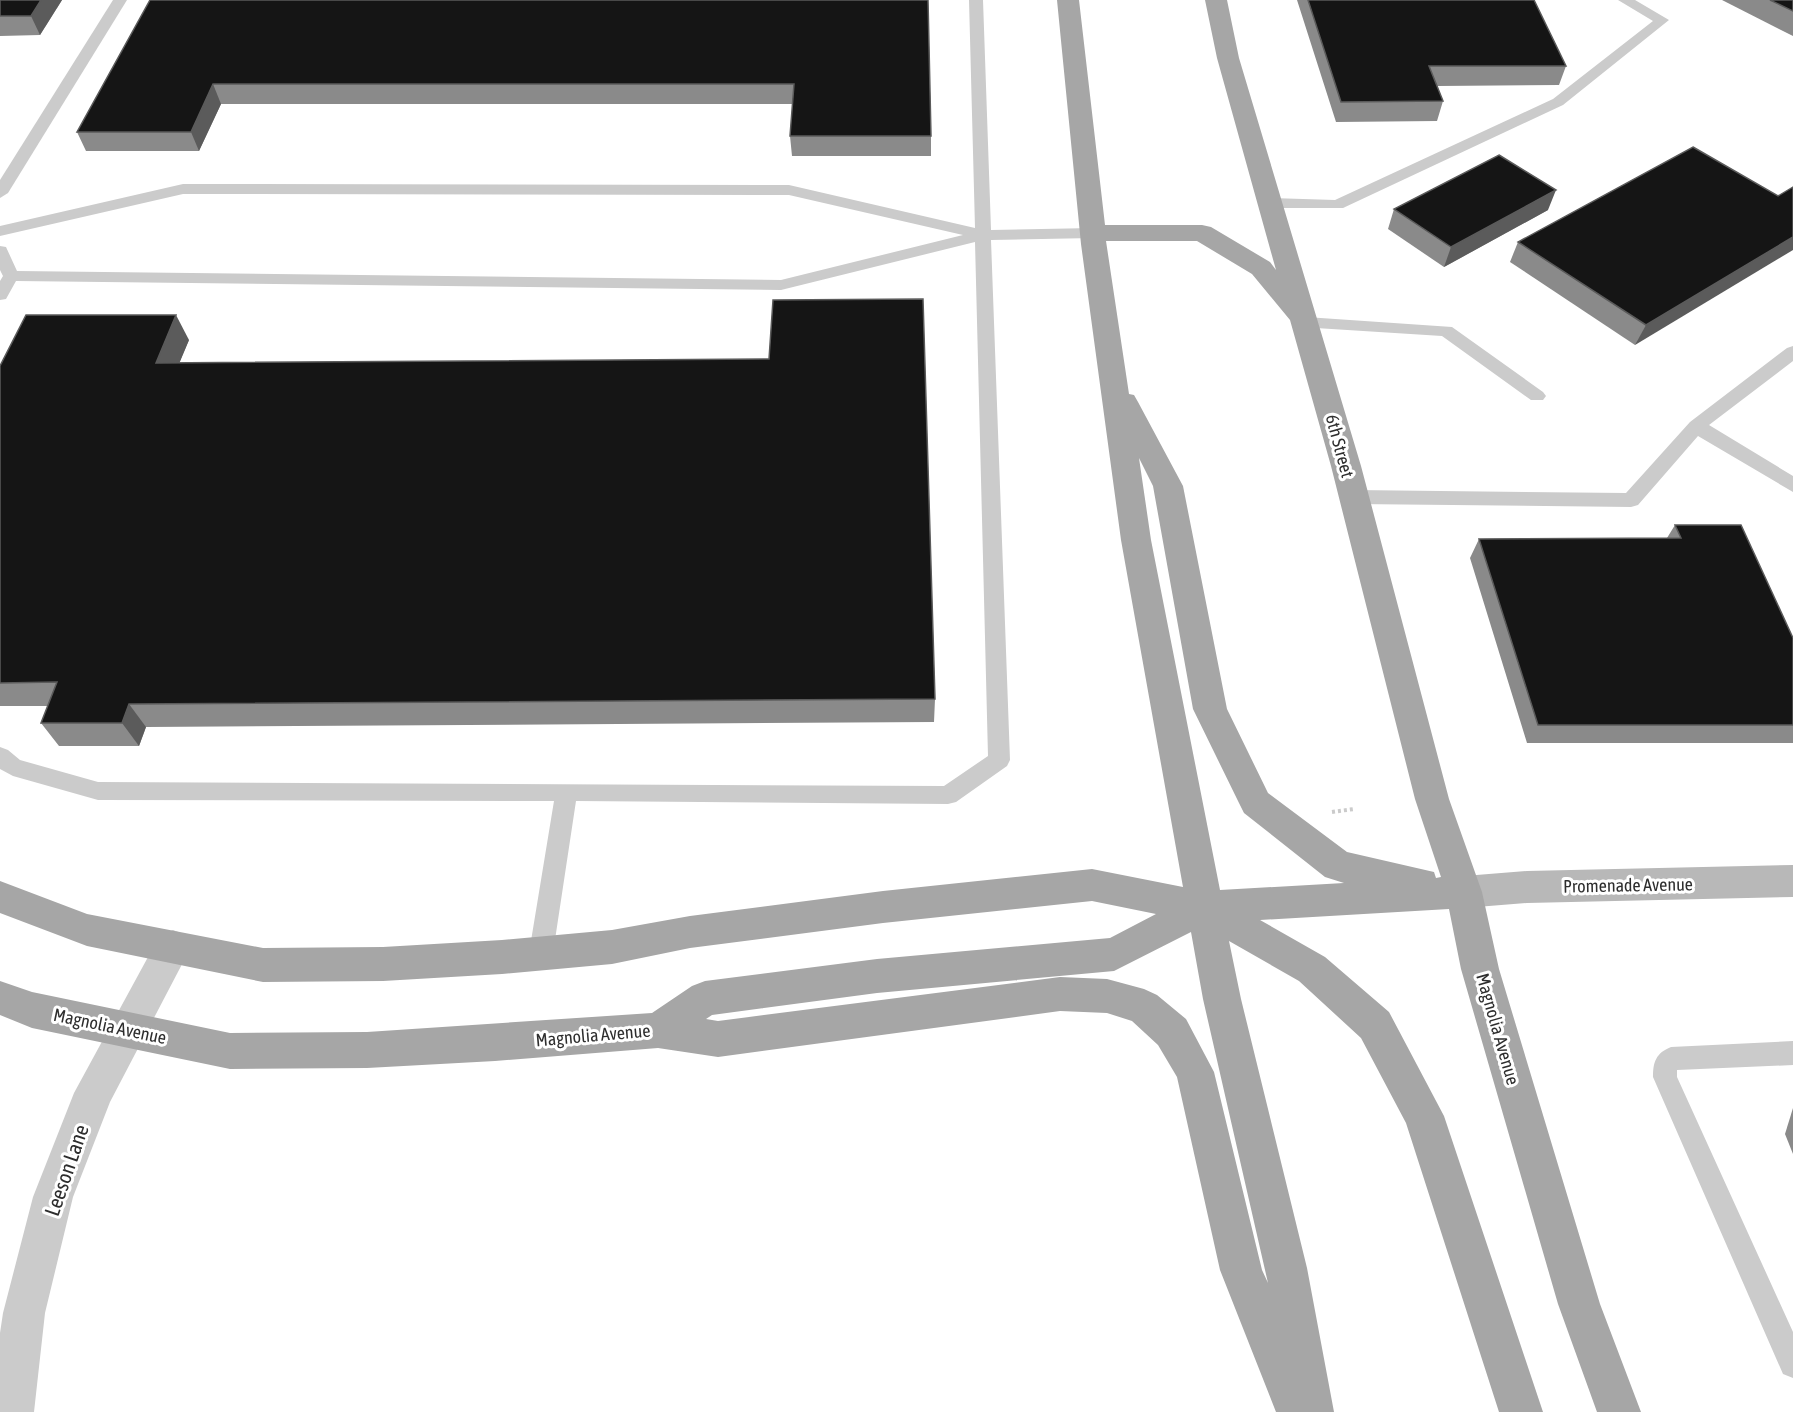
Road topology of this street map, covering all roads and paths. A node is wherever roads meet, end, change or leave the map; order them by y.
1 (120, 0) edge
2 (976, 0) edge
3 (1068, 0) edge
4 (1216, 0) edge
5 (1625, 0) edge
6 (0, 193) edge
7 (1271, 203) junction
8 (0, 231) edge
9 (1093, 233) junction
10 (983, 234) junction
11 (0, 251) edge
12 (5, 277) edge
13 (0, 295) edge
14 (1306, 323) junction
15 (1793, 352) edge
16 (1112, 379) junction
17 (1537, 396) dead end
18 (1696, 426) junction
19 (1793, 485) edge
20 (1354, 497) junction
21 (0, 756) edge
22 (566, 792) junction
23 (1793, 881) edge
24 (1464, 892) junction
25 (0, 897) edge
26 (1204, 907) junction
27 (173, 947) junction
28 (541, 953) junction
29 (0, 998) edge
30 (128, 1030) junction
31 (658, 1030) junction
32 (1793, 1053) edge
33 (1793, 1364) edge
34 (12, 1412) edge
35 (1298, 1412) edge
36 (1312, 1412) edge
37 (1521, 1412) edge
38 (1619, 1412) edge

1 - 6 lane
2 - 10 lane
3 - 9 main road
4 - 7 main road, 6th Street
5 - 7 lane
7 - 14 main road, 6th Street
8 - 10 lane
9 - 10 lane
9 - 14 main road
9 - 16 main road
10 - 12 lane
10 - 22 lane
11 - 12 lane
12 - 13 lane
14 - 17 lane
14 - 20 main road, 6th Street
15 - 18 lane
16 - 24 main road
16 - 26 main road
18 - 19 lane
18 - 20 lane
20 - 24 main road, 6th Street
21 - 22 lane
22 - 28 lane
23 - 24 main road, Promenade Avenue
24 - 26 main road, Magnolia Avenue
24 - 38 main road, Magnolia Avenue
25 - 27 main road, Magnolia Avenue
26 - 28 main road, Magnolia Avenue
26 - 31 main road, Magnolia Avenue
26 - 36 main road
26 - 37 main road
27 - 28 main road, Magnolia Avenue
27 - 30 street, Leeson Lane
29 - 30 main road, Magnolia Avenue
30 - 31 main road, Magnolia Avenue
30 - 34 street, Leeson Lane
31 - 35 main road
32 - 33 lane

